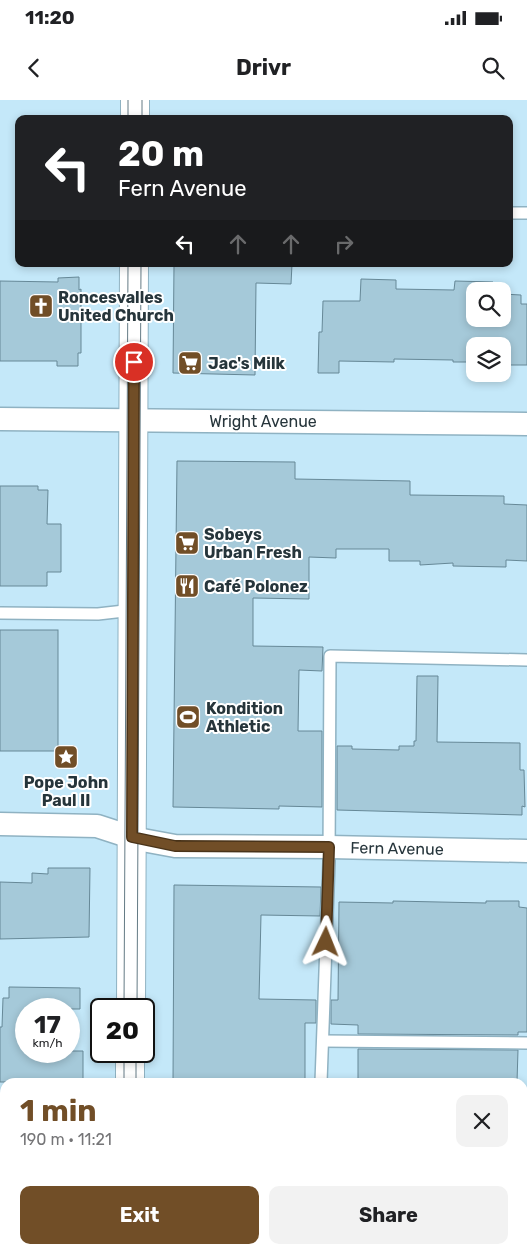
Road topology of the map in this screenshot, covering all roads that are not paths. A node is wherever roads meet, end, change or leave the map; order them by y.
1 (135, 100) edge
2 (135, 115) edge
3 (513, 213) edge
4 (527, 213) edge
5 (134, 267) edge
6 (0, 419) edge
7 (134, 420) junction
8 (527, 424) edge
9 (134, 610) junction
10 (0, 613) edge
11 (527, 660) edge
12 (0, 824) edge
13 (132, 837) junction
14 (329, 847) junction
15 (527, 851) edge
16 (131, 998) edge
17 (323, 1041) junction
18 (527, 1043) edge
19 (130, 1063) edge
20 (130, 1078) edge
21 (321, 1078) edge

1 - 2 street
3 - 4 lane
5 - 7 street
6 - 7 street, Wright Avenue
7 - 8 street, Wright Avenue
7 - 9 street
9 - 10 lane
9 - 13 street
11 - 14 lane
12 - 13 street, Fern Avenue
13 - 14 street, Fern Avenue
13 - 16 street
14 - 15 street, Fern Avenue
14 - 17 lane
17 - 18 lane
17 - 21 lane
19 - 20 street

